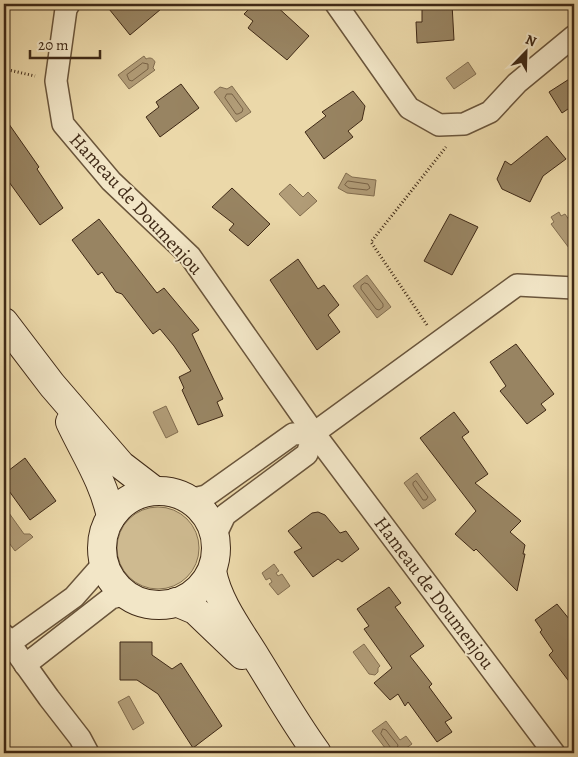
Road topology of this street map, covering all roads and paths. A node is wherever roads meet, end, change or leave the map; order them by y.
1 (69, 4) edge
2 (336, 4) edge
3 (574, 36) edge
4 (4, 69) edge
5 (56, 81) junction
6 (464, 124) junction
7 (574, 288) edge
8 (4, 322) edge
9 (438, 341) junction
10 (52, 385) junction
11 (314, 433) junction
12 (155, 491) junction
13 (190, 500) junction
14 (111, 517) junction
15 (215, 536) junction
16 (104, 563) junction
17 (212, 571) junction
18 (126, 594) junction
19 (176, 602) junction
20 (7, 640) edge
21 (25, 665) junction
22 (273, 686) junction
23 (88, 753) edge
24 (317, 753) edge
25 (554, 753) edge

1 - 5 street, Hameau de Doumenjou
2 - 6 street
3 - 6 street
4 - 5 path
5 - 11 street, Hameau de Doumenjou
6 - 9 path
7 - 9 street
8 - 10 street
9 - 11 street
10 - 12 street
10 - 14 street
11 - 13 street
11 - 15 street
11 - 25 street, Hameau de Doumenjou
12 - 13 street
12 - 14 street
13 - 15 street
14 - 16 street
15 - 17 street
16 - 18 street
16 - 20 street
17 - 19 street
17 - 22 street
18 - 19 street
18 - 21 street
19 - 22 street
20 - 21 street
21 - 23 street
22 - 24 street

